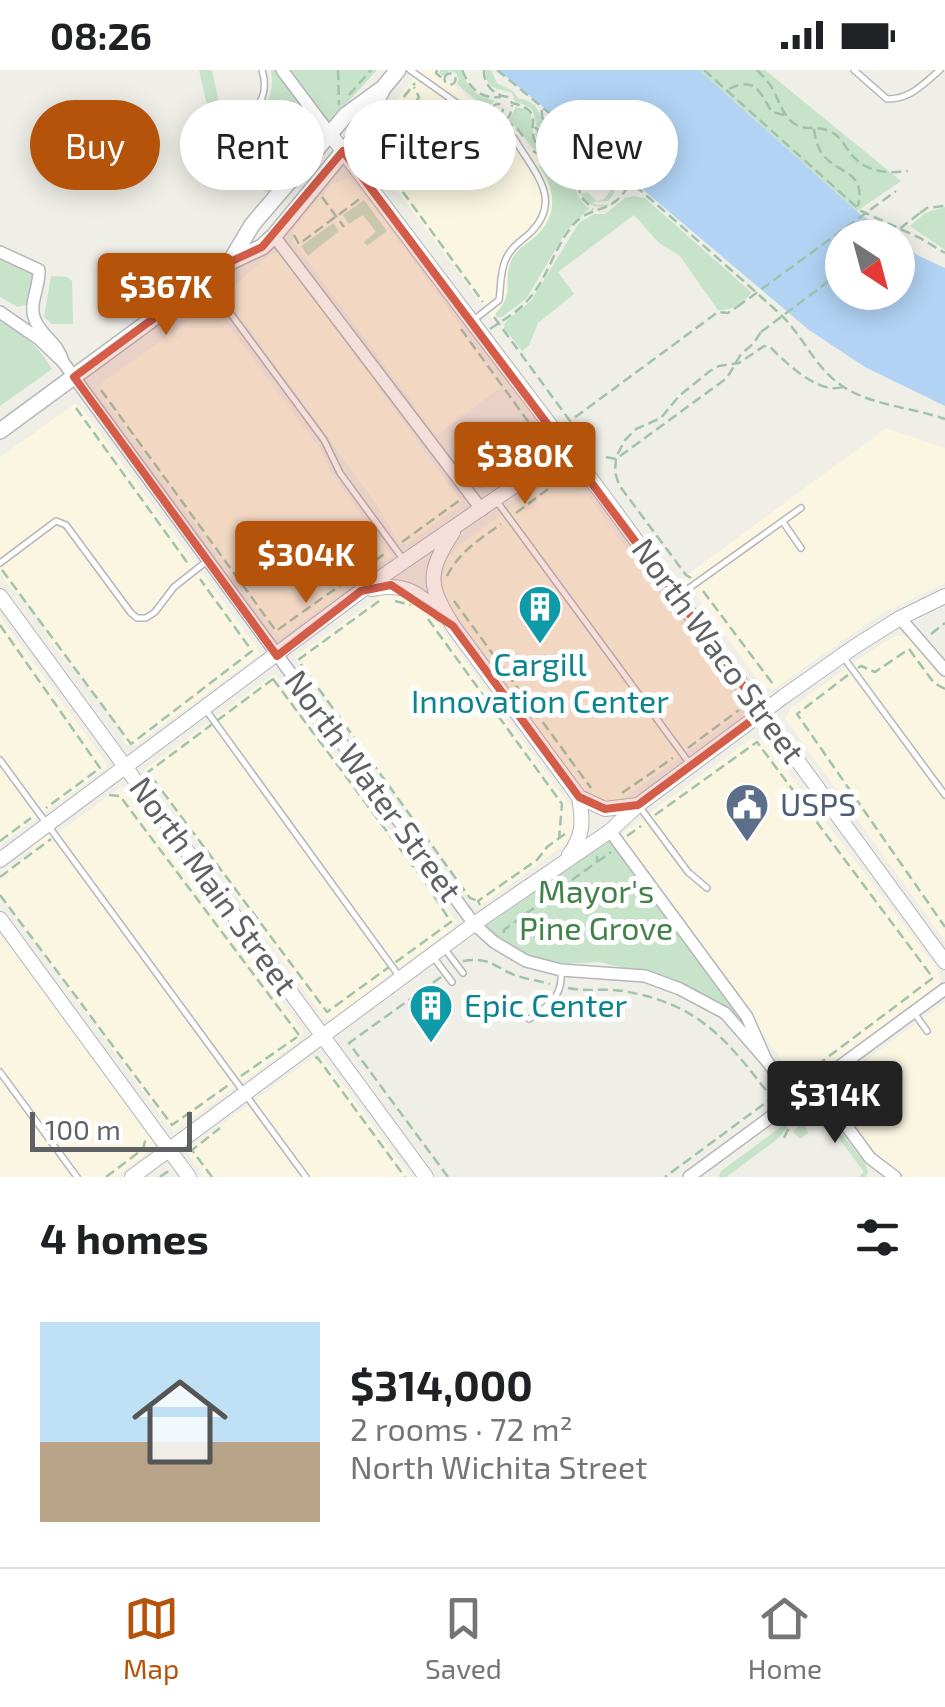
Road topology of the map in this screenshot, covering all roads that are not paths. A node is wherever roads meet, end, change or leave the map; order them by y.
1 (262, 70) edge
2 (282, 70) edge
3 (398, 70) edge
4 (410, 70) edge
5 (854, 70) edge
6 (940, 70) edge
7 (383, 88) junction
8 (260, 100) edge
9 (330, 134) junction
10 (343, 151) junction
11 (274, 236) junction
12 (0, 252) edge
13 (230, 262) junction
14 (206, 280) junction
15 (32, 306) junction
16 (0, 310) edge
17 (478, 328) junction
18 (63, 362) junction
19 (74, 378) junction
20 (0, 432) edge
21 (568, 449) junction
22 (496, 500) junction
23 (801, 508) dead end
24 (482, 510) junction
25 (782, 521) junction
26 (456, 528) junction
27 (801, 548) dead end
28 (207, 561) junction
29 (0, 562) edge
30 (405, 562) junction
31 (362, 591) junction
32 (0, 596) edge
33 (678, 596) junction
34 (945, 596) edge
35 (422, 597) junction
36 (900, 618) junction
37 (842, 655) junction
38 (277, 656) junction
39 (945, 670) edge
40 (205, 709) junction
41 (763, 712) junction
42 (0, 760) edge
43 (692, 766) junction
44 (126, 768) junction
45 (945, 795) edge
46 (579, 797) junction
47 (638, 805) junction
48 (47, 824) junction
49 (614, 837) junction
50 (0, 860) edge
51 (557, 866) junction
52 (707, 888) dead end
53 (0, 918) edge
54 (474, 924) junction
55 (438, 951) junction
56 (945, 962) edge
57 (560, 970) junction
58 (463, 974) dead end
59 (401, 979) junction
60 (452, 982) dead end
61 (945, 988) edge
62 (913, 1012) junction
63 (529, 1019) dead end
64 (927, 1031) dead end
65 (324, 1038) junction
66 (766, 1060) junction
67 (0, 1072) edge
68 (815, 1083) junction
69 (791, 1092) junction
70 (246, 1094) junction
71 (170, 1150) junction
72 (699, 1172) edge
73 (77, 1177) edge
74 (132, 1177) edge
75 (189, 1177) edge
76 (306, 1177) edge
77 (426, 1177) edge
78 (714, 1177) edge
79 (894, 1177) edge

1 - 8 lane
2 - 9 street
3 - 7 main road
4 - 17 lane
5 - 6 lane
7 - 9 main road
7 - 10 main road
9 - 10 street, North Waco Street
9 - 13 main road
10 - 11 main road
10 - 17 street, North Waco Street
11 - 13 main road
11 - 24 street
12 - 15 street
13 - 14 main road
14 - 19 main road
14 - 30 lane
15 - 16 street
15 - 18 street
16 - 18 street
17 - 21 street, North Waco Street
18 - 19 street, North Water Street
19 - 20 main road
19 - 28 street, North Water Street
21 - 22 street
21 - 33 street, North Waco Street
22 - 24 street
22 - 43 lane
23 - 25 lane
24 - 26 street
25 - 27 lane
25 - 33 lane
26 - 30 street
26 - 35 street
28 - 29 lane
28 - 38 street, North Water Street
30 - 31 street
31 - 35 street
31 - 38 street
32 - 44 street, North Main Street
33 - 41 street, North Waco Street
34 - 36 street
35 - 46 street
36 - 37 street
36 - 39 street
37 - 41 street
37 - 45 lane
38 - 40 street
38 - 54 street, North Water Street
40 - 44 street
40 - 59 lane
41 - 43 street
41 - 56 street, North Waco Street
42 - 48 lane
43 - 47 street
44 - 48 street
44 - 65 street, North Main Street
46 - 47 street
46 - 51 street
47 - 49 street
47 - 52 lane
48 - 50 street
48 - 70 lane
49 - 51 street
49 - 66 street
51 - 54 street
53 - 71 street
54 - 55 street
54 - 57 street, North Water Street
55 - 58 lane
55 - 59 street
55 - 60 lane
57 - 63 lane
57 - 66 street, North Water Street
59 - 65 street
61 - 62 street
62 - 64 lane
62 - 68 street
65 - 70 street
65 - 77 street, North Main Street
66 - 69 street
67 - 73 lane
68 - 69 street
68 - 79 street
69 - 72 street
70 - 71 street
70 - 76 lane
71 - 74 street
71 - 75 street
72 - 78 lane

